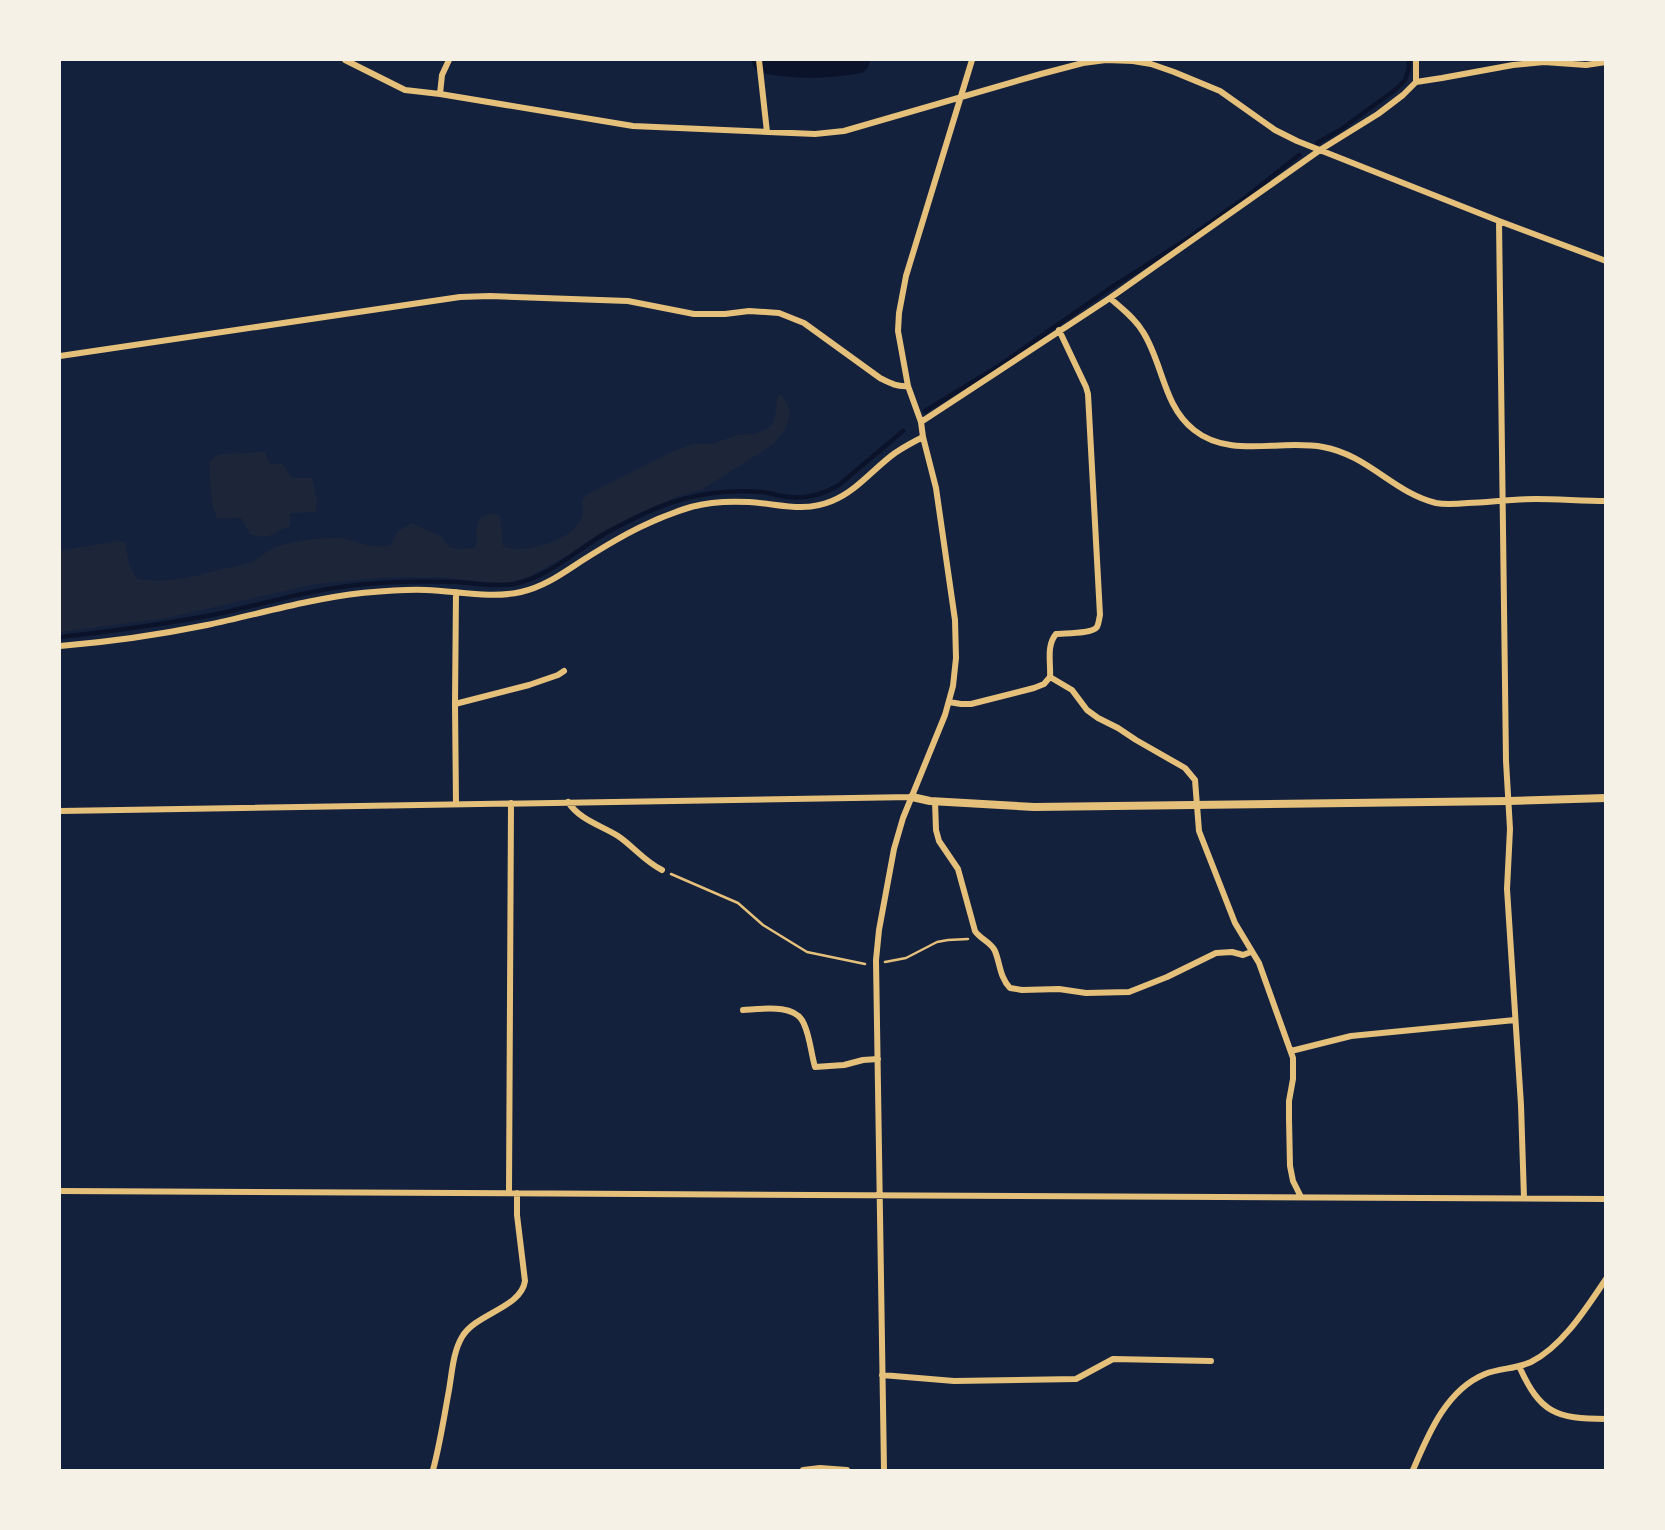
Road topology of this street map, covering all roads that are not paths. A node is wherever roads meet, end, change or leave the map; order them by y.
1 (345, 60) edge
2 (449, 60) edge
3 (759, 60) edge
4 (972, 60) edge
5 (1416, 60) edge
6 (1605, 62) edge
7 (1416, 82) junction
8 (440, 94) junction
9 (960, 96) junction
10 (767, 132) junction
11 (1321, 150) junction
12 (1499, 222) junction
13 (1605, 261) edge
14 (1110, 298) junction
15 (1059, 330) junction
16 (60, 356) edge
17 (908, 386) junction
18 (921, 422) junction
19 (923, 437) junction
20 (1502, 500) junction
21 (1605, 501) edge
22 (456, 592) junction
23 (60, 646) edge
24 (564, 671) dead end
25 (1050, 677) junction
26 (949, 702) junction
27 (455, 704) junction
28 (912, 797) junction
29 (1605, 798) edge
30 (935, 801) junction
31 (568, 802) junction
32 (1509, 802) junction
33 (511, 803) junction
34 (456, 804) junction
35 (1197, 806) junction
36 (60, 811) edge
37 (662, 870) road end
38 (1251, 952) junction
39 (743, 1010) dead end
40 (1515, 1020) junction
41 (1291, 1051) junction
42 (878, 1059) junction
43 (60, 1191) edge
44 (513, 1193) junction
45 (880, 1195) junction
46 (1301, 1198) junction
47 (1524, 1198) junction
48 (1605, 1199) edge
49 (1605, 1279) edge
50 (1211, 1361) dead end
51 (1519, 1366) junction
52 (882, 1375) junction
53 (1605, 1419) edge
54 (433, 1471) edge
55 (803, 1471) edge
56 (847, 1471) edge
57 (884, 1471) edge
58 (1413, 1471) edge

1 - 8 street
2 - 8 street
3 - 10 street
4 - 9 street
5 - 7 street
6 - 7 street
7 - 11 street
8 - 10 street
9 - 10 street
9 - 11 street
9 - 17 street
11 - 12 street
11 - 14 street
12 - 13 street
12 - 20 street
14 - 15 street
14 - 20 street
15 - 18 street
15 - 25 street
16 - 17 street
17 - 18 street
18 - 19 street
19 - 22 street
19 - 26 street
20 - 21 street
20 - 32 street
22 - 23 street
22 - 27 street
24 - 27 street
25 - 26 street
25 - 35 street
26 - 28 street
27 - 34 street
28 - 30 street
28 - 31 street
28 - 42 street
29 - 32 street
30 - 35 street
30 - 38 street
31 - 33 street
31 - 37 street
32 - 35 street
32 - 40 street
33 - 34 street
33 - 44 street
34 - 36 street
35 - 38 street
38 - 41 street
39 - 42 street
40 - 41 street
40 - 47 street
41 - 46 street
42 - 45 street
43 - 44 street
44 - 45 street
44 - 54 street
45 - 46 street
45 - 52 street
46 - 47 street
47 - 48 street
49 - 51 street
50 - 52 street
51 - 53 street
51 - 58 street
52 - 57 street
55 - 56 street

